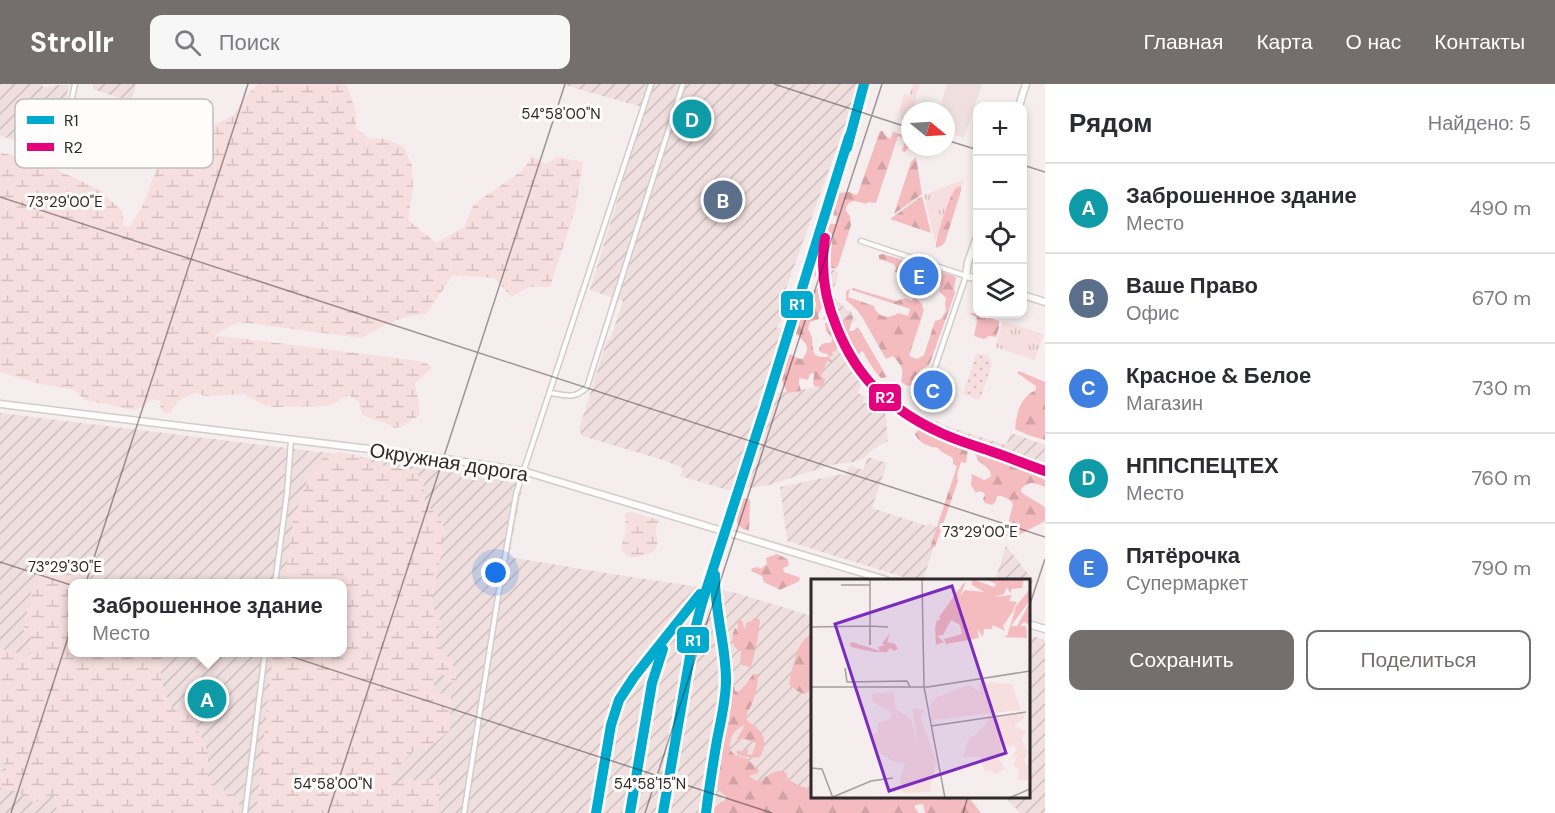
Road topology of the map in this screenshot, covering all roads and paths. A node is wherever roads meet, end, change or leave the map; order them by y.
1 (75, 84) edge
2 (651, 84) edge
3 (683, 84) edge
4 (1026, 84) edge
5 (72, 99) edge
6 (1020, 102) edge
7 (861, 242) dead end
8 (973, 248) edge
9 (966, 276) junction
10 (973, 278) edge
11 (1027, 296) edge
12 (1045, 302) edge
13 (932, 376) dead end
14 (550, 393) junction
15 (0, 404) edge
16 (291, 439) junction
17 (523, 471) junction
18 (276, 579) edge
19 (883, 579) edge
20 (1030, 624) edge
21 (1045, 629) edge
22 (264, 657) edge
23 (245, 813) edge
24 (464, 813) edge

1 - 5 street
2 - 14 street
3 - 14 street
4 - 6 main road
7 - 9 street
8 - 9 main road
9 - 10 main road
9 - 13 street
11 - 12 main road
14 - 17 street
15 - 16 main road, Окружная дорога
16 - 17 main road, Окружная дорога
16 - 18 street
17 - 19 main road, Окружная дорога
17 - 24 street
20 - 21 main road
22 - 23 street

